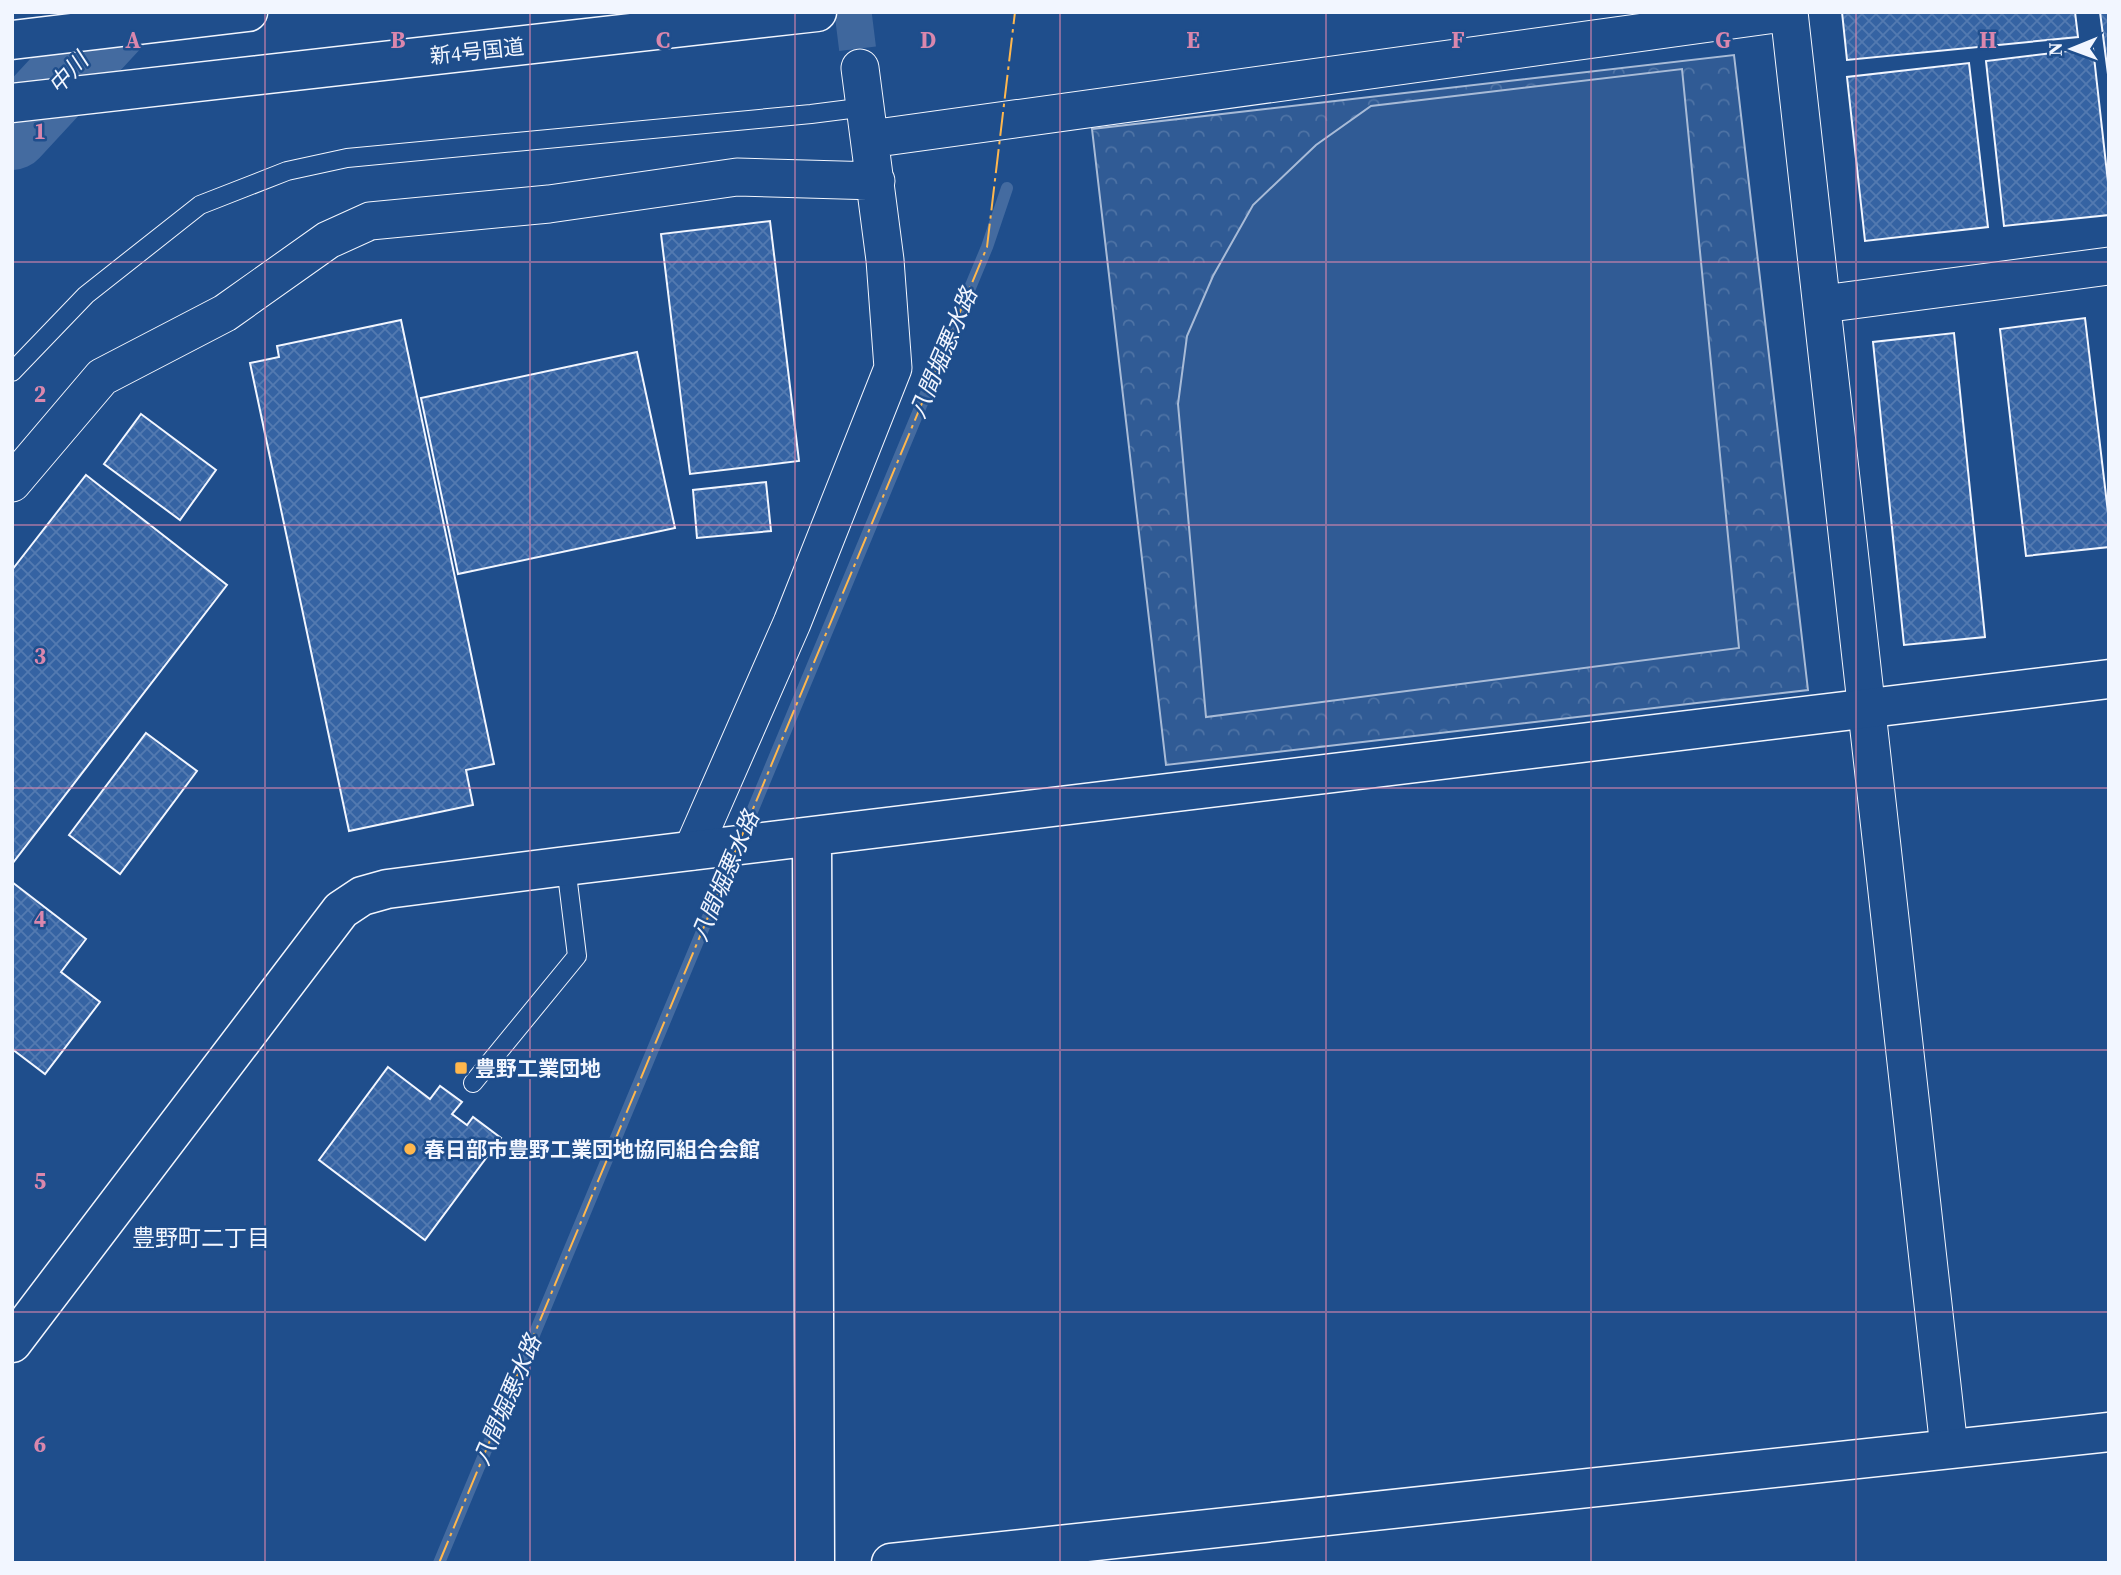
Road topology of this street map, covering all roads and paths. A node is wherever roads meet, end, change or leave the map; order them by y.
1 (248, 12) edge
2 (817, 12) edge
3 (12, 40) edge
4 (860, 68) tunnel mouth
5 (12, 103) edge
6 (868, 123) junction
7 (876, 181) junction
8 (2109, 267) edge
9 (1822, 304) junction
10 (12, 372) edge
11 (12, 483) edge
12 (2109, 679) edge
13 (1867, 707) junction
14 (812, 837) junction
15 (700, 850) junction
16 (566, 866) junction
17 (473, 1083) dead end
18 (12, 1343) edge
19 (2109, 1432) edge
20 (1950, 1448) junction
21 (815, 1563) edge
22 (891, 1563) edge

1 - 3 main road
2 - 5 main road, 新4号国道
4 - 6 street
6 - 7 street
6 - 9 street
6 - 10 lane
7 - 11 street
7 - 15 street
8 - 9 street
9 - 13 street
12 - 13 main road
13 - 14 main road
13 - 20 street
14 - 15 main road
14 - 21 main road
15 - 16 main road
16 - 17 lane
16 - 18 main road
19 - 20 main road
20 - 22 main road

